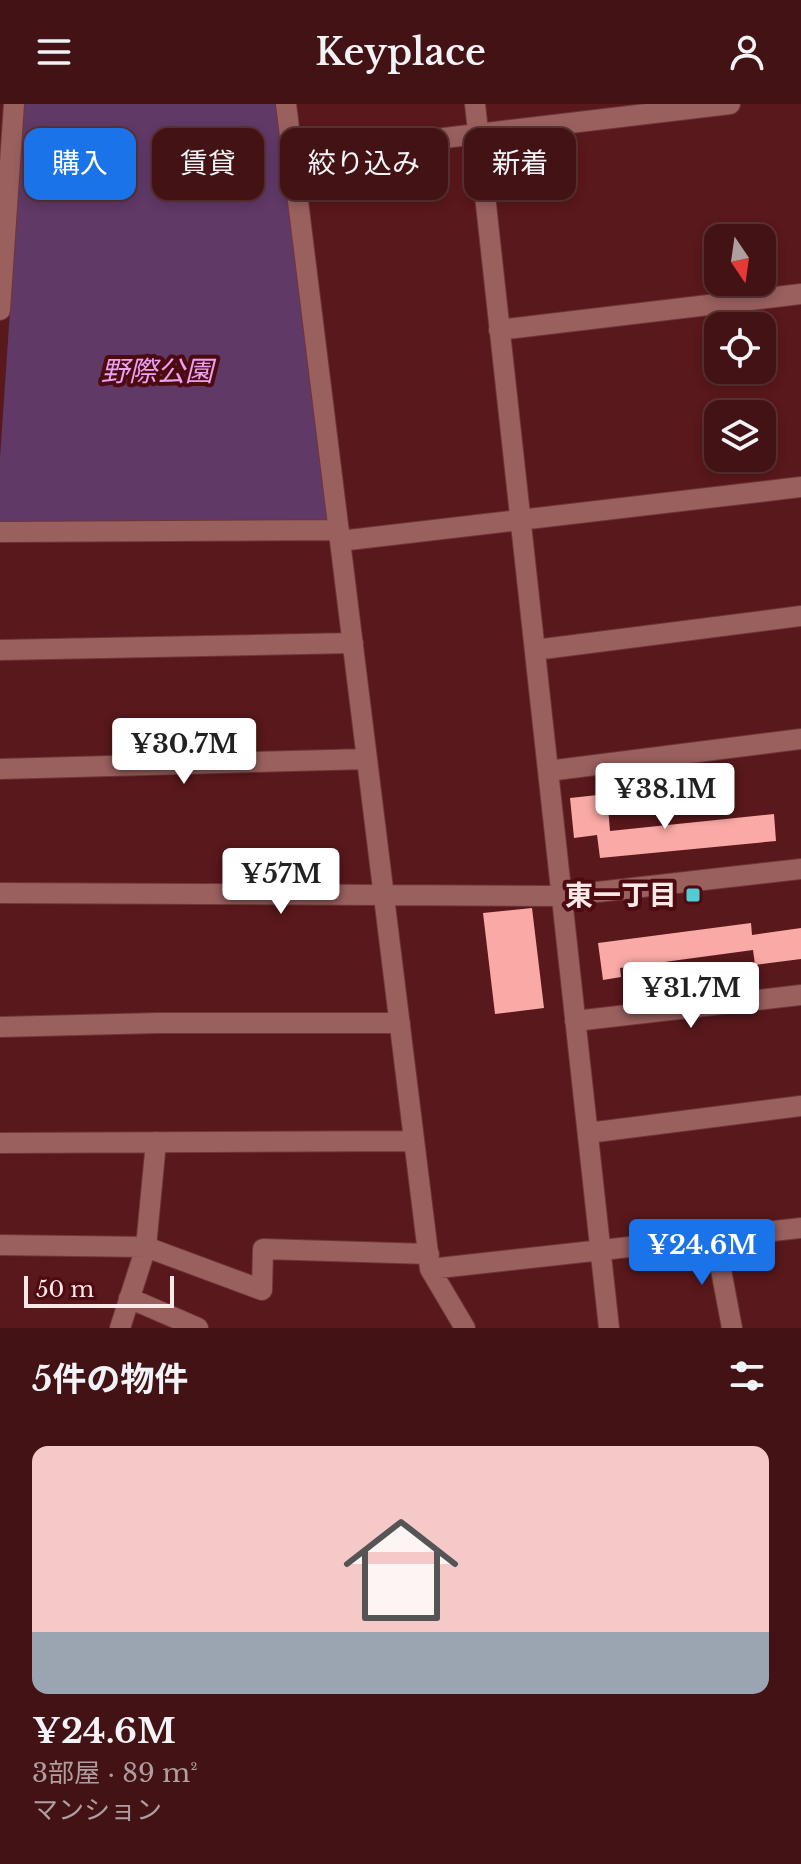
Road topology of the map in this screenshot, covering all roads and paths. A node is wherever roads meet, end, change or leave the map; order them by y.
1 (14, 104) edge
2 (286, 104) edge
3 (475, 104) edge
4 (730, 104) edge
5 (289, 128) edge
6 (477, 128) edge
7 (528, 128) edge
8 (298, 200) edge
9 (485, 200) edge
10 (801, 294) edge
11 (0, 310) edge
12 (499, 330) junction
13 (801, 487) edge
14 (521, 520) junction
15 (0, 532) edge
16 (340, 536) junction
17 (801, 616) edge
18 (353, 643) junction
19 (0, 650) edge
20 (535, 650) junction
21 (801, 739) edge
22 (367, 759) junction
23 (0, 769) edge
24 (548, 771) junction
25 (801, 869) edge
26 (0, 893) edge
27 (384, 895) junction
28 (562, 896) junction
29 (801, 995) edge
30 (575, 1021) junction
31 (400, 1023) junction
32 (0, 1027) edge
33 (801, 1106) edge
34 (588, 1133) junction
35 (414, 1141) junction
36 (156, 1142) junction
37 (0, 1143) edge
38 (801, 1228) edge
39 (715, 1238) junction
40 (0, 1245) edge
41 (146, 1247) junction
42 (601, 1252) junction
43 (430, 1262) junction
44 (129, 1298) junction
45 (120, 1328) edge
46 (198, 1328) edge
47 (465, 1328) edge
48 (609, 1328) edge
49 (732, 1328) edge

1 - 11 street
2 - 5 street
3 - 6 street
4 - 7 street
8 - 16 street
9 - 12 street
10 - 12 street
12 - 14 street
13 - 14 street
14 - 16 street
14 - 20 street
15 - 16 street
16 - 18 street
17 - 20 street
18 - 19 street
18 - 22 street
20 - 24 street
21 - 24 street
22 - 23 street
22 - 27 street
24 - 28 street
25 - 28 street
26 - 27 street
27 - 28 street
27 - 31 street
28 - 30 street
29 - 30 street
30 - 34 street
31 - 32 street
31 - 35 street
33 - 34 street
34 - 42 street
35 - 36 street
35 - 43 street
36 - 37 street
36 - 41 street
38 - 39 street
39 - 42 street
39 - 49 street
40 - 41 street
41 - 43 street
41 - 44 street
42 - 43 street
42 - 48 street
43 - 47 street
44 - 45 street
44 - 46 street

